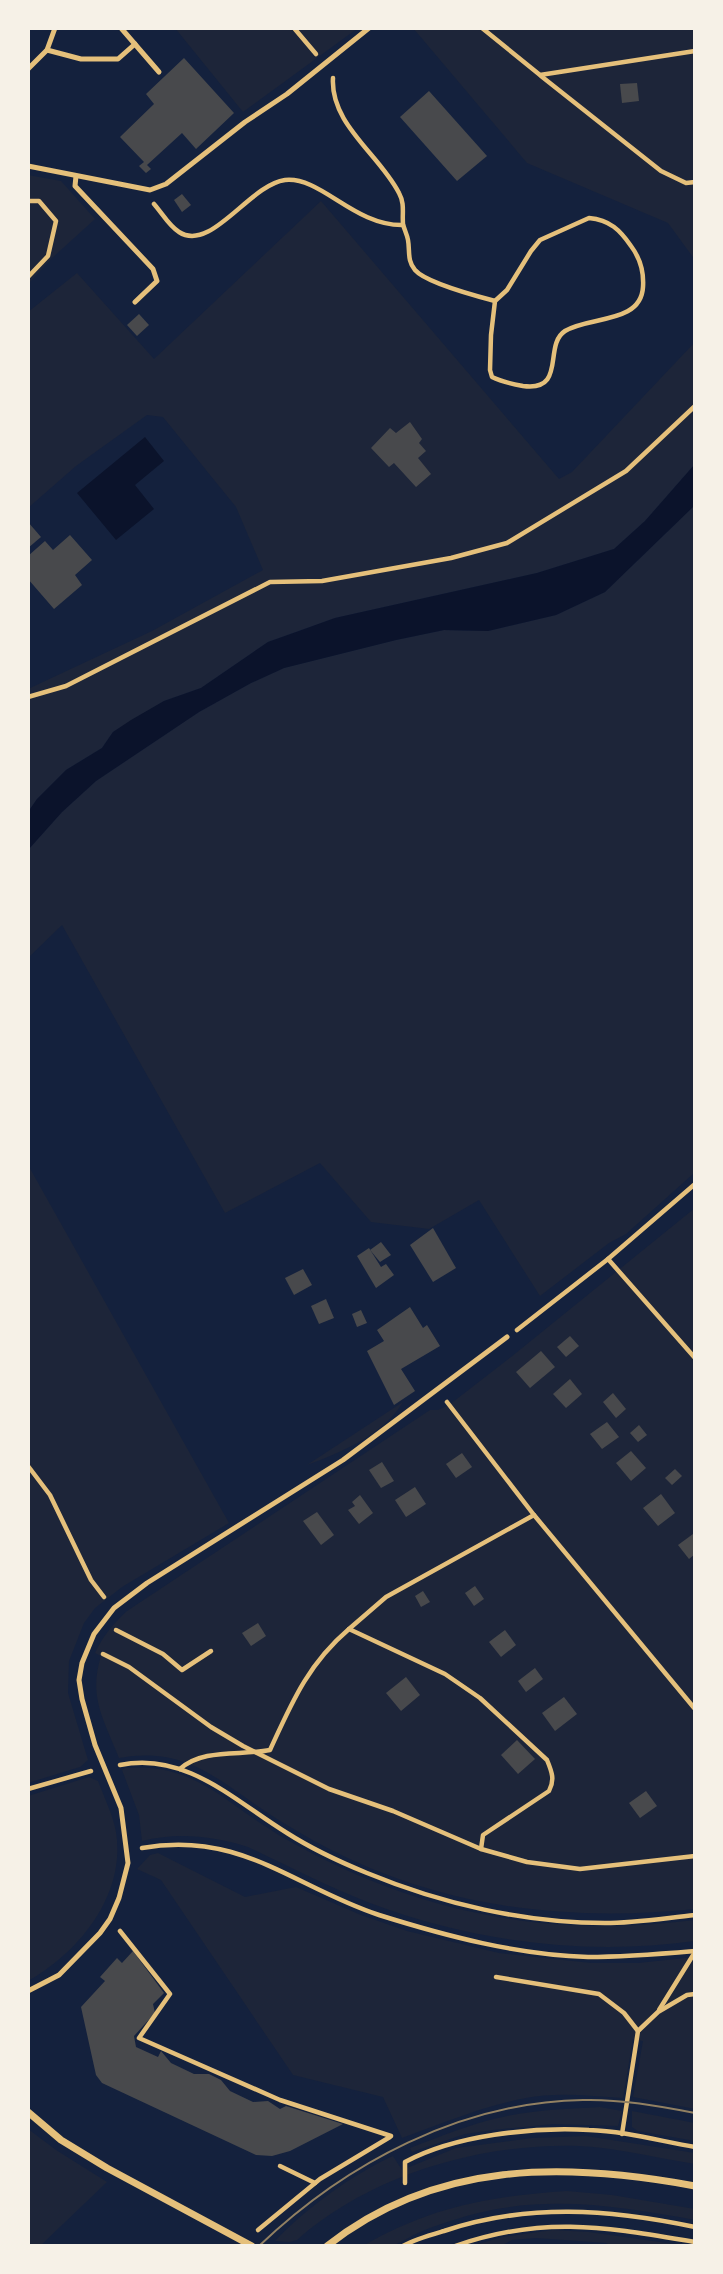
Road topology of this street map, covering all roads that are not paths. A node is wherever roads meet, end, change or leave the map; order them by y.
1 (55, 28) edge
2 (121, 28) edge
3 (369, 28) edge
4 (135, 44) junction
5 (47, 50) junction
6 (28, 69) edge
7 (159, 72) dead end
8 (28, 166) edge
9 (76, 176) junction
10 (135, 302) dead end
11 (507, 1338) road end
12 (28, 1991) edge
13 (28, 2112) edge
14 (695, 2186) edge
15 (252, 2246) edge
16 (327, 2246) edge

1 - 5 lane
2 - 4 lane
3 - 9 lane
4 - 5 lane
4 - 7 lane
5 - 6 lane
8 - 9 lane
9 - 10 lane
11 - 12 lane
13 - 15 street
14 - 16 street

